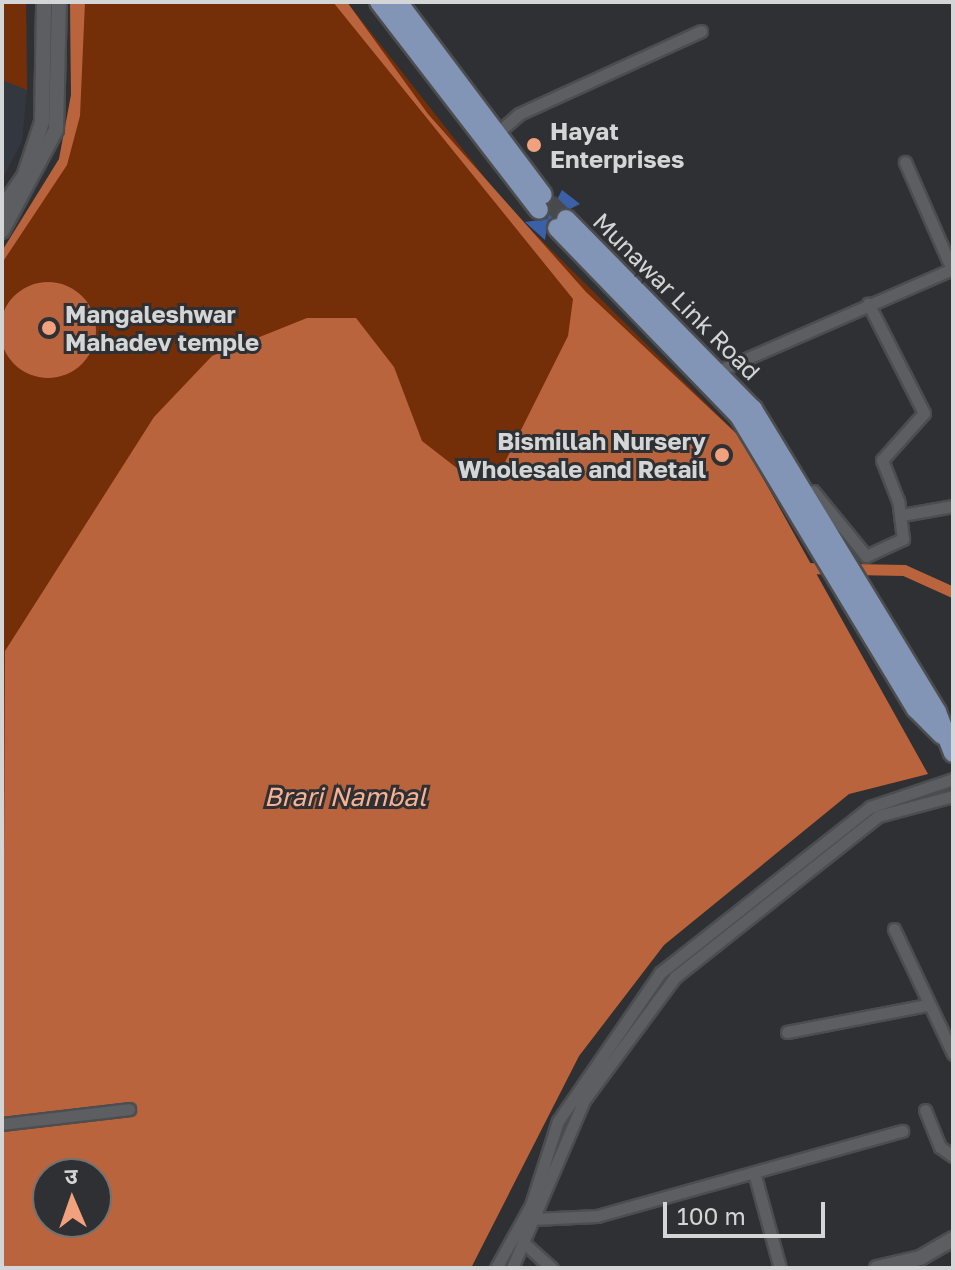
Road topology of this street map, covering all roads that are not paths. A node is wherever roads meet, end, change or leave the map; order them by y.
1 (44, 2) edge
2 (59, 2) edge
3 (379, 2) edge
4 (398, 2) edge
5 (701, 31) dead end
6 (490, 139) junction
7 (905, 162) dead end
8 (544, 206) tunnel mouth
9 (2, 208) edge
10 (561, 223) tunnel mouth
11 (4, 225) edge
12 (953, 269) edge
13 (868, 303) junction
14 (712, 373) junction
15 (746, 408) junction
16 (953, 506) edge
17 (902, 515) junction
18 (953, 753) edge
19 (953, 779) edge
20 (953, 796) edge
21 (894, 929) dead end
22 (927, 1005) junction
23 (630, 1023) junction
24 (787, 1032) dead end
25 (953, 1054) edge
26 (129, 1109) dead end
27 (925, 1110) dead end
28 (2, 1124) edge
29 (902, 1131) dead end
30 (953, 1156) edge
31 (755, 1176) junction
32 (525, 1215) junction
33 (537, 1222) junction
34 (953, 1239) edge
35 (525, 1244) junction
36 (496, 1268) edge
37 (512, 1268) edge
38 (552, 1268) edge
39 (780, 1268) edge
40 (877, 1268) edge

1 - 9 street
2 - 11 street
3 - 6 main road
4 - 6 main road
5 - 6 street
6 - 8 main road
7 - 12 street
10 - 14 main road, Munawar Link Road
12 - 13 street
13 - 14 street
13 - 17 street
14 - 15 main road, Munawar Link Road
15 - 17 street
15 - 18 main road, Munawar Link Road
16 - 17 street
19 - 23 street
20 - 23 street
21 - 22 street
22 - 24 street
22 - 25 street
23 - 32 street
23 - 33 street
26 - 28 street
27 - 30 street
29 - 31 street
31 - 33 street
31 - 39 street
32 - 33 street
32 - 36 street
33 - 35 street
34 - 40 street
35 - 37 street
35 - 38 street

